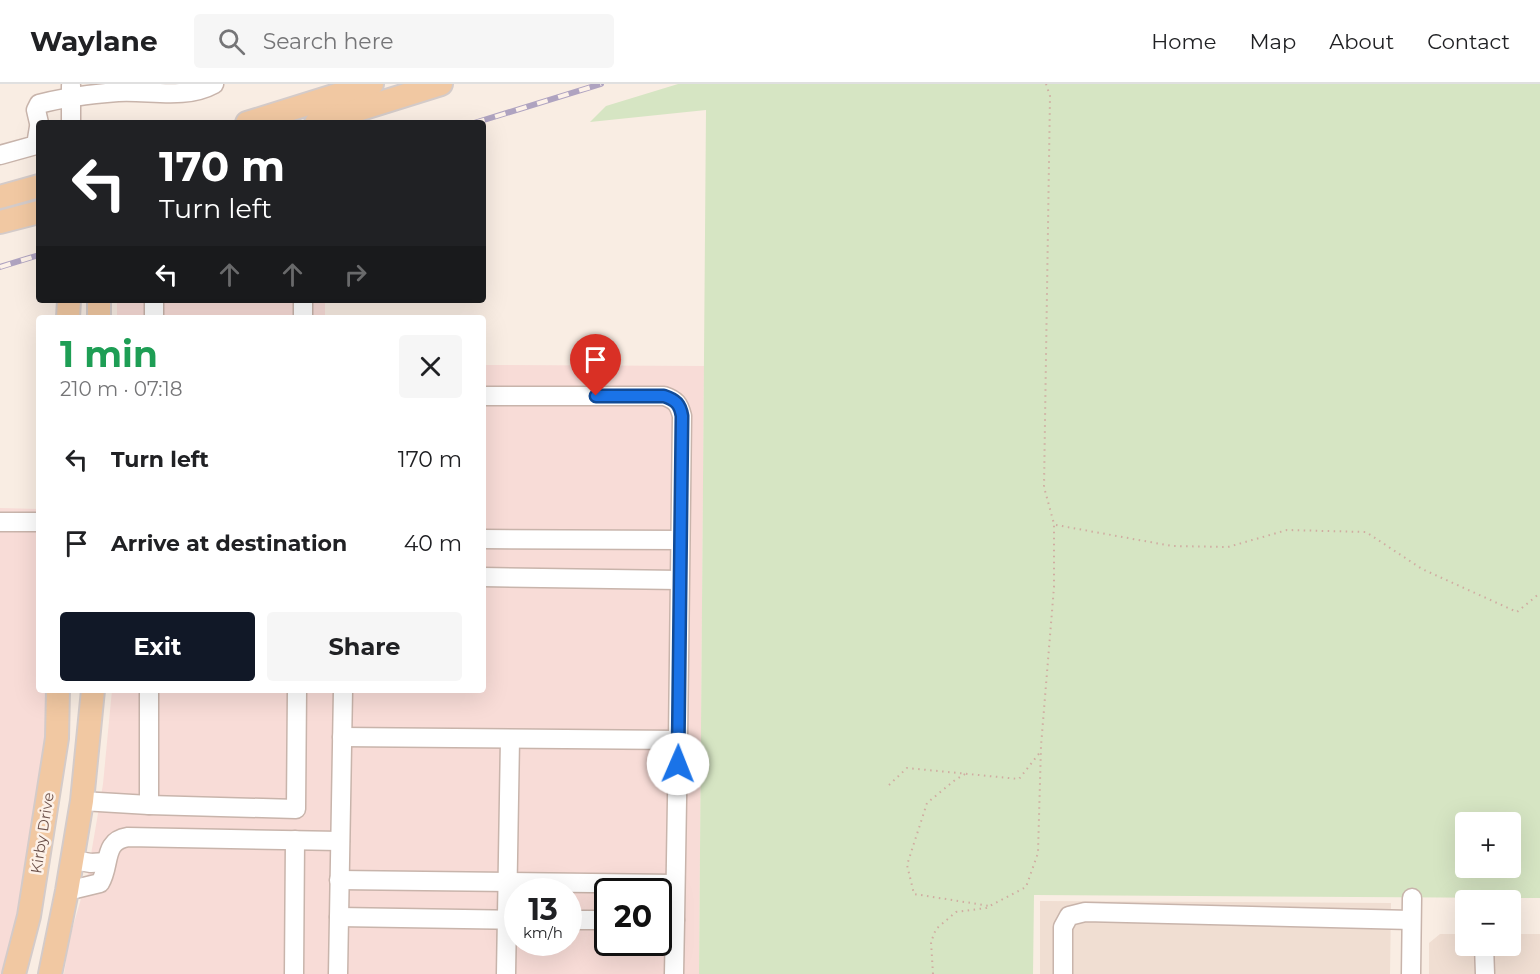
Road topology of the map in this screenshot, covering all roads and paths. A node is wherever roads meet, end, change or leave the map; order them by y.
1 (214, 84) edge
2 (372, 84) edge
3 (441, 84) edge
4 (1046, 84) edge
5 (120, 88) edge
6 (71, 90) edge
7 (38, 120) edge
8 (71, 120) edge
9 (257, 120) edge
10 (326, 120) edge
11 (36, 145) edge
12 (0, 155) edge
13 (36, 187) edge
14 (0, 197) edge
15 (36, 213) edge
16 (0, 222) edge
17 (486, 396) edge
18 (0, 522) edge
19 (36, 522) edge
20 (1054, 524) junction
21 (486, 539) edge
22 (0, 540) edge
23 (680, 540) junction
24 (486, 577) edge
25 (679, 580) junction
26 (1540, 593) edge
27 (58, 693) edge
28 (93, 693) edge
29 (149, 693) edge
30 (297, 693) edge
31 (343, 693) edge
32 (342, 737) junction
33 (510, 739) junction
34 (678, 740) junction
35 (1041, 751) junction
36 (965, 774) junction
37 (889, 785) dead end
38 (47, 796) junction
39 (82, 801) junction
40 (149, 805) junction
41 (295, 840) junction
42 (340, 841) junction
43 (73, 860) junction
44 (106, 862) junction
45 (507, 878) edge
46 (339, 880) junction
47 (504, 881) edge
48 (582, 882) edge
49 (675, 884) junction
50 (67, 891) junction
51 (672, 898) edge
52 (1412, 898) dead end
53 (990, 906) junction
54 (339, 917) junction
55 (504, 920) edge
56 (1412, 920) junction
57 (508, 956) edge
58 (672, 956) edge
59 (1484, 956) edge
60 (15, 974) edge
61 (50, 974) edge
62 (294, 974) edge
63 (338, 974) edge
64 (506, 974) edge
65 (674, 974) edge
66 (933, 974) edge
67 (1063, 974) edge
68 (1411, 974) edge
69 (1485, 974) edge

1 - 5 street
2 - 9 main road
3 - 10 main road
4 - 20 path
5 - 6 street
6 - 7 street
6 - 8 street
11 - 12 street
13 - 14 main road
15 - 16 main road
17 - 23 street
18 - 19 street
18 - 22 street
20 - 26 path
20 - 35 path
21 - 23 street
23 - 25 street
24 - 25 street
25 - 34 street
27 - 38 main road, Kirby Drive
28 - 39 main road
29 - 40 street
30 - 40 street
31 - 32 street
32 - 33 street
32 - 42 street
33 - 34 street
33 - 45 street
34 - 49 street
35 - 36 path
35 - 53 path
36 - 37 path
36 - 53 path
38 - 39 main road
38 - 60 main road, Kirby Drive
39 - 40 street
39 - 43 main road
41 - 42 street
41 - 44 street
41 - 62 street
42 - 46 street
43 - 44 street
43 - 50 main road
44 - 50 street
46 - 47 street
46 - 54 street
48 - 49 street
49 - 51 street
50 - 61 main road
52 - 56 street
53 - 66 path
54 - 55 street
54 - 63 street
56 - 67 street
56 - 68 street
57 - 64 street
58 - 65 street
59 - 69 street

